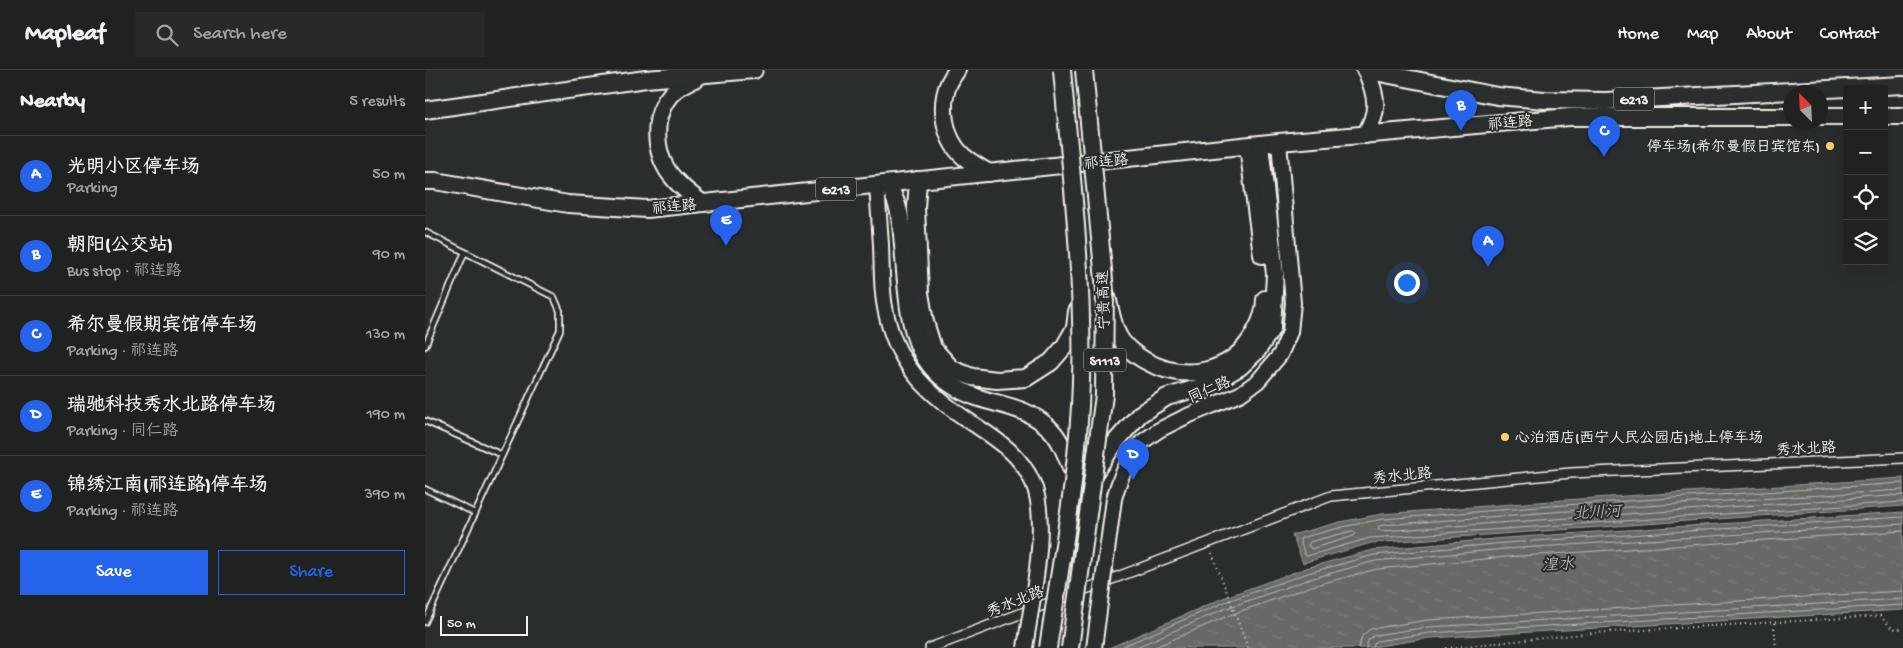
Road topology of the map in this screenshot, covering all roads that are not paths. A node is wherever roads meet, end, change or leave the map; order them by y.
1 (754, 70) edge
2 (957, 70) edge
3 (1062, 70) edge
4 (1086, 70) edge
5 (1366, 70) edge
6 (700, 76) junction
7 (1903, 85) edge
8 (425, 110) edge
9 (1783, 116) edge
10 (1828, 116) edge
11 (1843, 116) edge
12 (1888, 116) edge
13 (1903, 116) edge
14 (1365, 135) junction
15 (1279, 142) junction
16 (1254, 145) junction
17 (989, 173) junction
18 (918, 180) junction
19 (425, 181) edge
20 (883, 184) junction
21 (702, 203) junction
22 (425, 232) edge
23 (465, 252) junction
24 (1080, 276) junction
25 (1105, 291) junction
26 (425, 346) edge
27 (1206, 378) junction
28 (425, 421) edge
29 (502, 455) junction
30 (1903, 458) edge
31 (1073, 473) junction
32 (1094, 473) junction
33 (425, 489) edge
34 (475, 513) junction
35 (425, 622) edge
36 (930, 648) edge
37 (1025, 648) edge
38 (1047, 648) edge
39 (1070, 648) edge
40 (1094, 648) edge

1 - 6 highway
2 - 17 highway
3 - 24 highway, 宁贵高速 / S1113, bridge
4 - 25 highway, 宁贵高速 / S1113, bridge
5 - 7 highway, 祁连路 / G213
5 - 14 highway
6 - 8 highway
6 - 21 highway
9 - 14 highway, 祁连路 / G213
10 - 11 highway
12 - 13 highway
14 - 15 highway, 祁连路 / G213
15 - 16 highway, 祁连路 / G213
15 - 40 main road, 同仁路, bridge
16 - 17 highway, 祁连路 / G213
16 - 27 highway
17 - 18 highway, 祁连路 / G213
18 - 20 highway, 祁连路 / G213
18 - 24 highway, bridge
19 - 21 highway, 祁连路 / G213
20 - 21 highway, 祁连路 / G213
20 - 31 highway
20 - 37 main road, bridge
22 - 23 lane
23 - 26 lane
23 - 29 lane
24 - 31 highway, 宁贵高速 / S1113, bridge
25 - 27 highway
25 - 32 highway, 宁贵高速 / S1113, bridge
27 - 32 highway
28 - 29 lane
29 - 34 lane
30 - 36 street, 秀水北路
31 - 38 highway, 宁贵高速 / S1113, bridge
32 - 39 highway, 宁贵高速 / S1113, bridge
33 - 34 lane
34 - 35 lane

